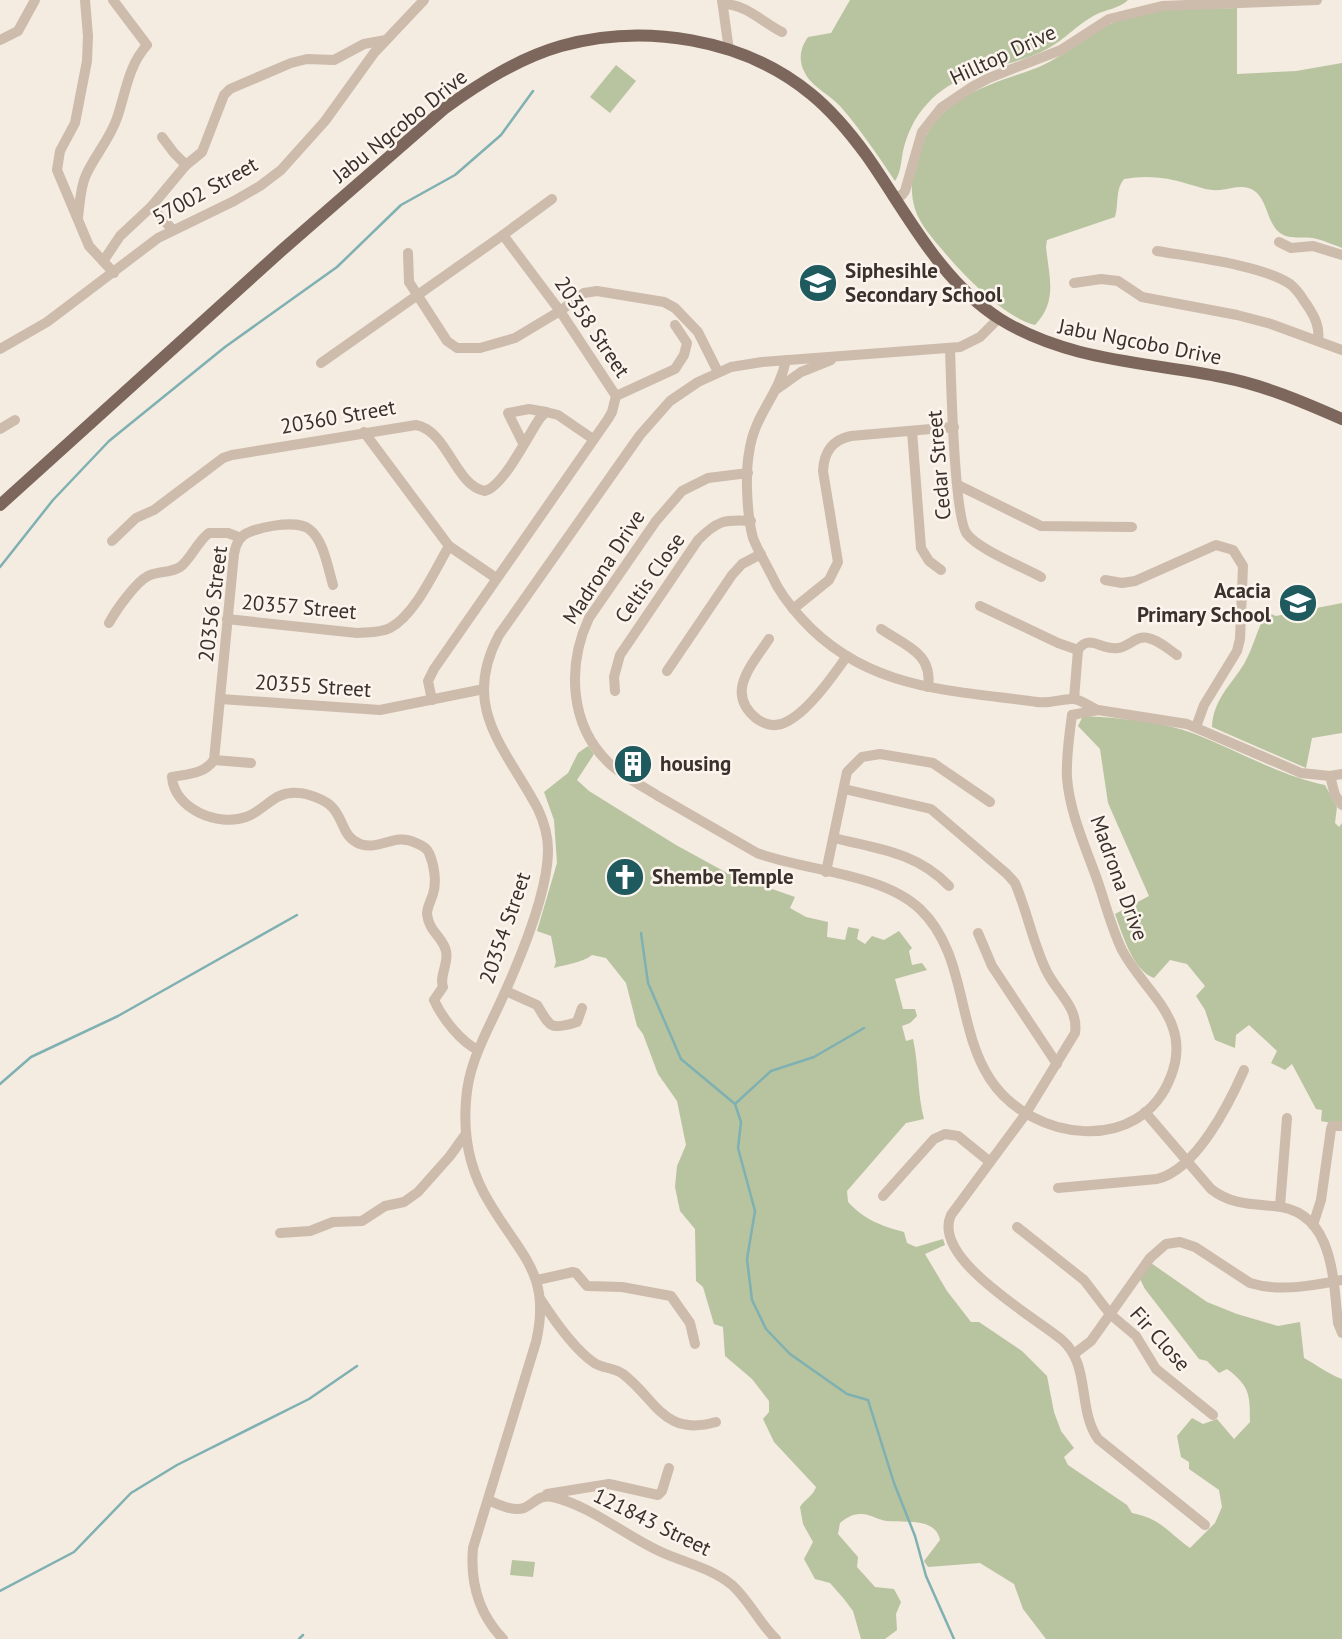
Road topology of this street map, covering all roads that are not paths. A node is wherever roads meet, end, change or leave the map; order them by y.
1 (35, 0) edge
2 (85, 0) edge
3 (113, 0) edge
4 (424, 0) edge
5 (1317, 0) edge
6 (722, 2) edge
7 (1141, 5) edge
8 (782, 32) dead end
9 (0, 40) edge
10 (386, 40) junction
11 (729, 50) junction
12 (162, 137) dead end
13 (186, 165) junction
14 (893, 197) junction
15 (552, 199) dead end
16 (151, 207) junction
17 (78, 218) junction
18 (173, 230) junction
19 (503, 235) junction
20 (1279, 242) dead end
21 (1157, 251) dead end
22 (408, 253) dead end
23 (1342, 256) edge
24 (104, 260) junction
25 (114, 272) junction
26 (1074, 283) dead end
27 (417, 295) junction
28 (560, 311) junction
29 (999, 318) junction
30 (675, 325) dead end
31 (1318, 341) junction
32 (950, 348) junction
33 (0, 349) edge
34 (1342, 350) edge
35 (845, 355) junction
36 (786, 360) junction
37 (321, 363) dead end
38 (718, 372) junction
39 (777, 388) junction
40 (616, 396) junction
41 (546, 412) junction
42 (15, 419) dead end
43 (1342, 419) edge
44 (954, 428) junction
45 (0, 429) edge
46 (912, 431) junction
47 (364, 432) junction
48 (593, 439) junction
49 (523, 443) junction
50 (748, 473) junction
51 (958, 485) junction
52 (0, 505) edge
53 (751, 521) junction
54 (1132, 527) dead end
55 (240, 538) junction
56 (112, 541) dead end
57 (449, 546) junction
58 (761, 554) junction
59 (941, 570) dead end
60 (1041, 577) dead end
61 (496, 578) junction
62 (1105, 580) dead end
63 (333, 585) dead end
64 (980, 606) dead end
65 (793, 609) junction
66 (227, 619) junction
67 (109, 623) dead end
68 (881, 629) dead end
69 (769, 639) dead end
70 (1077, 650) junction
71 (1177, 655) dead end
72 (847, 656) junction
73 (667, 671) dead end
74 (928, 687) junction
75 (484, 689) junction
76 (615, 691) dead end
77 (221, 699) junction
78 (432, 700) junction
79 (1073, 707) junction
80 (1196, 727) junction
81 (214, 760) junction
82 (251, 763) dead end
83 (1342, 774) edge
84 (1330, 776) junction
85 (844, 789) junction
86 (990, 802) dead end
87 (1342, 805) edge
88 (834, 838) junction
89 (826, 872) junction
90 (949, 886) dead end
91 (978, 933) dead end
92 (506, 991) junction
93 (582, 1008) dead end
94 (478, 1051) junction
95 (1057, 1065) junction
96 (1244, 1070) dead end
97 (1146, 1112) junction
98 (1025, 1115) junction
99 (1287, 1118) dead end
100 (1341, 1126) edge
101 (465, 1135) junction
102 (1186, 1160) junction
103 (990, 1162) junction
104 (1058, 1188) dead end
105 (883, 1196) dead end
106 (1280, 1206) junction
107 (1313, 1225) junction
108 (1017, 1227) dead end
109 (280, 1233) dead end
110 (537, 1280) junction
111 (1338, 1281) edge
112 (540, 1300) junction
113 (1111, 1314) junction
114 (1342, 1333) edge
115 (695, 1344) dead end
116 (1074, 1354) junction
117 (1213, 1415) dead end
118 (716, 1422) dead end
119 (669, 1468) dead end
120 (543, 1496) junction
121 (488, 1500) junction
122 (1205, 1525) dead end
123 (503, 1639) edge
124 (776, 1639) edge

1 - 9 street
2 - 17 street
3 - 17 street
4 - 10 street, 57002 Street
5 - 7 street, Hilltop Drive
6 - 8 street
6 - 11 street
7 - 14 street, Hilltop Drive
10 - 13 street
10 - 18 street, 57002 Street
11 - 14 main road, Jabu Ngcobo Drive
11 - 52 main road, Jabu Ngcobo Drive
12 - 13 street
13 - 16 street
14 - 29 main road, Jabu Ngcobo Drive
15 - 19 street
16 - 18 street
16 - 24 street
17 - 24 street
18 - 25 street, 57002 Street
19 - 27 street
19 - 28 street, 20358 Street
20 - 23 street
21 - 31 street
22 - 27 street
24 - 25 street
25 - 33 street, 57002 Street
26 - 31 street
27 - 28 street
27 - 37 street
28 - 38 street
28 - 40 street, 20358 Street
29 - 32 street, 20354 Street
29 - 43 main road, Jabu Ngcobo Drive
30 - 40 street
31 - 34 street
32 - 35 street, 20354 Street
32 - 44 street, Cedar Street
35 - 36 street, 20354 Street
35 - 39 street
36 - 38 street, 20354 Street
36 - 39 street
38 - 75 street, 20354 Street
39 - 50 street
40 - 48 street, 20358 Street
41 - 48 street
41 - 49 street, 20360 Street
41 - 49 street
42 - 45 street
44 - 46 street
44 - 51 street, Cedar Street
46 - 59 street
46 - 65 street
47 - 49 street, 20360 Street
47 - 56 street, 20360 Street
47 - 57 street
48 - 61 street, 20358 Street
50 - 53 street
50 - 89 street, Madrona Drive
51 - 54 street
51 - 60 street, Cedar Street
53 - 58 street
53 - 76 street, Celtis Close
55 - 63 street, 20356 Street
55 - 66 street, 20356 Street
55 - 67 street
57 - 61 street
57 - 66 street, 20357 Street
58 - 65 street
58 - 73 street
61 - 78 street, 20358 Street
62 - 80 street
64 - 70 street
65 - 72 street
66 - 77 street, 20356 Street
68 - 74 street
69 - 72 street
70 - 71 street
70 - 79 street, Madrona Drive
72 - 74 street
74 - 79 street
75 - 78 street, 20355 Street
75 - 92 street, 20354 Street
77 - 78 street, 20355 Street
77 - 81 street, 20356 Street
79 - 80 street
79 - 97 street, Madrona Drive
80 - 84 street
81 - 82 street
81 - 94 street
83 - 84 street
84 - 87 street
85 - 86 street
85 - 88 street
85 - 95 street
88 - 89 street
88 - 90 street
89 - 98 street, Madrona Drive
91 - 95 street
92 - 93 street
92 - 94 street, 20354 Street
94 - 101 street, 20354 Street
95 - 98 street
96 - 102 street
97 - 98 street, Madrona Drive
97 - 102 street
98 - 103 street
99 - 106 street
100 - 107 street
101 - 109 street
101 - 110 street, 20354 Street
102 - 104 street
102 - 106 street
103 - 105 street
103 - 116 street
106 - 107 street
107 - 111 street
108 - 113 street, Fir Close
110 - 112 street, 20354 Street
110 - 115 street
111 - 113 street
111 - 114 street
112 - 118 street
112 - 121 street, 20354 Street
113 - 116 street
113 - 117 street, Fir Close
116 - 122 street
119 - 120 street
120 - 121 street
120 - 124 street, 121843 Street
121 - 123 street, 20354 Street

